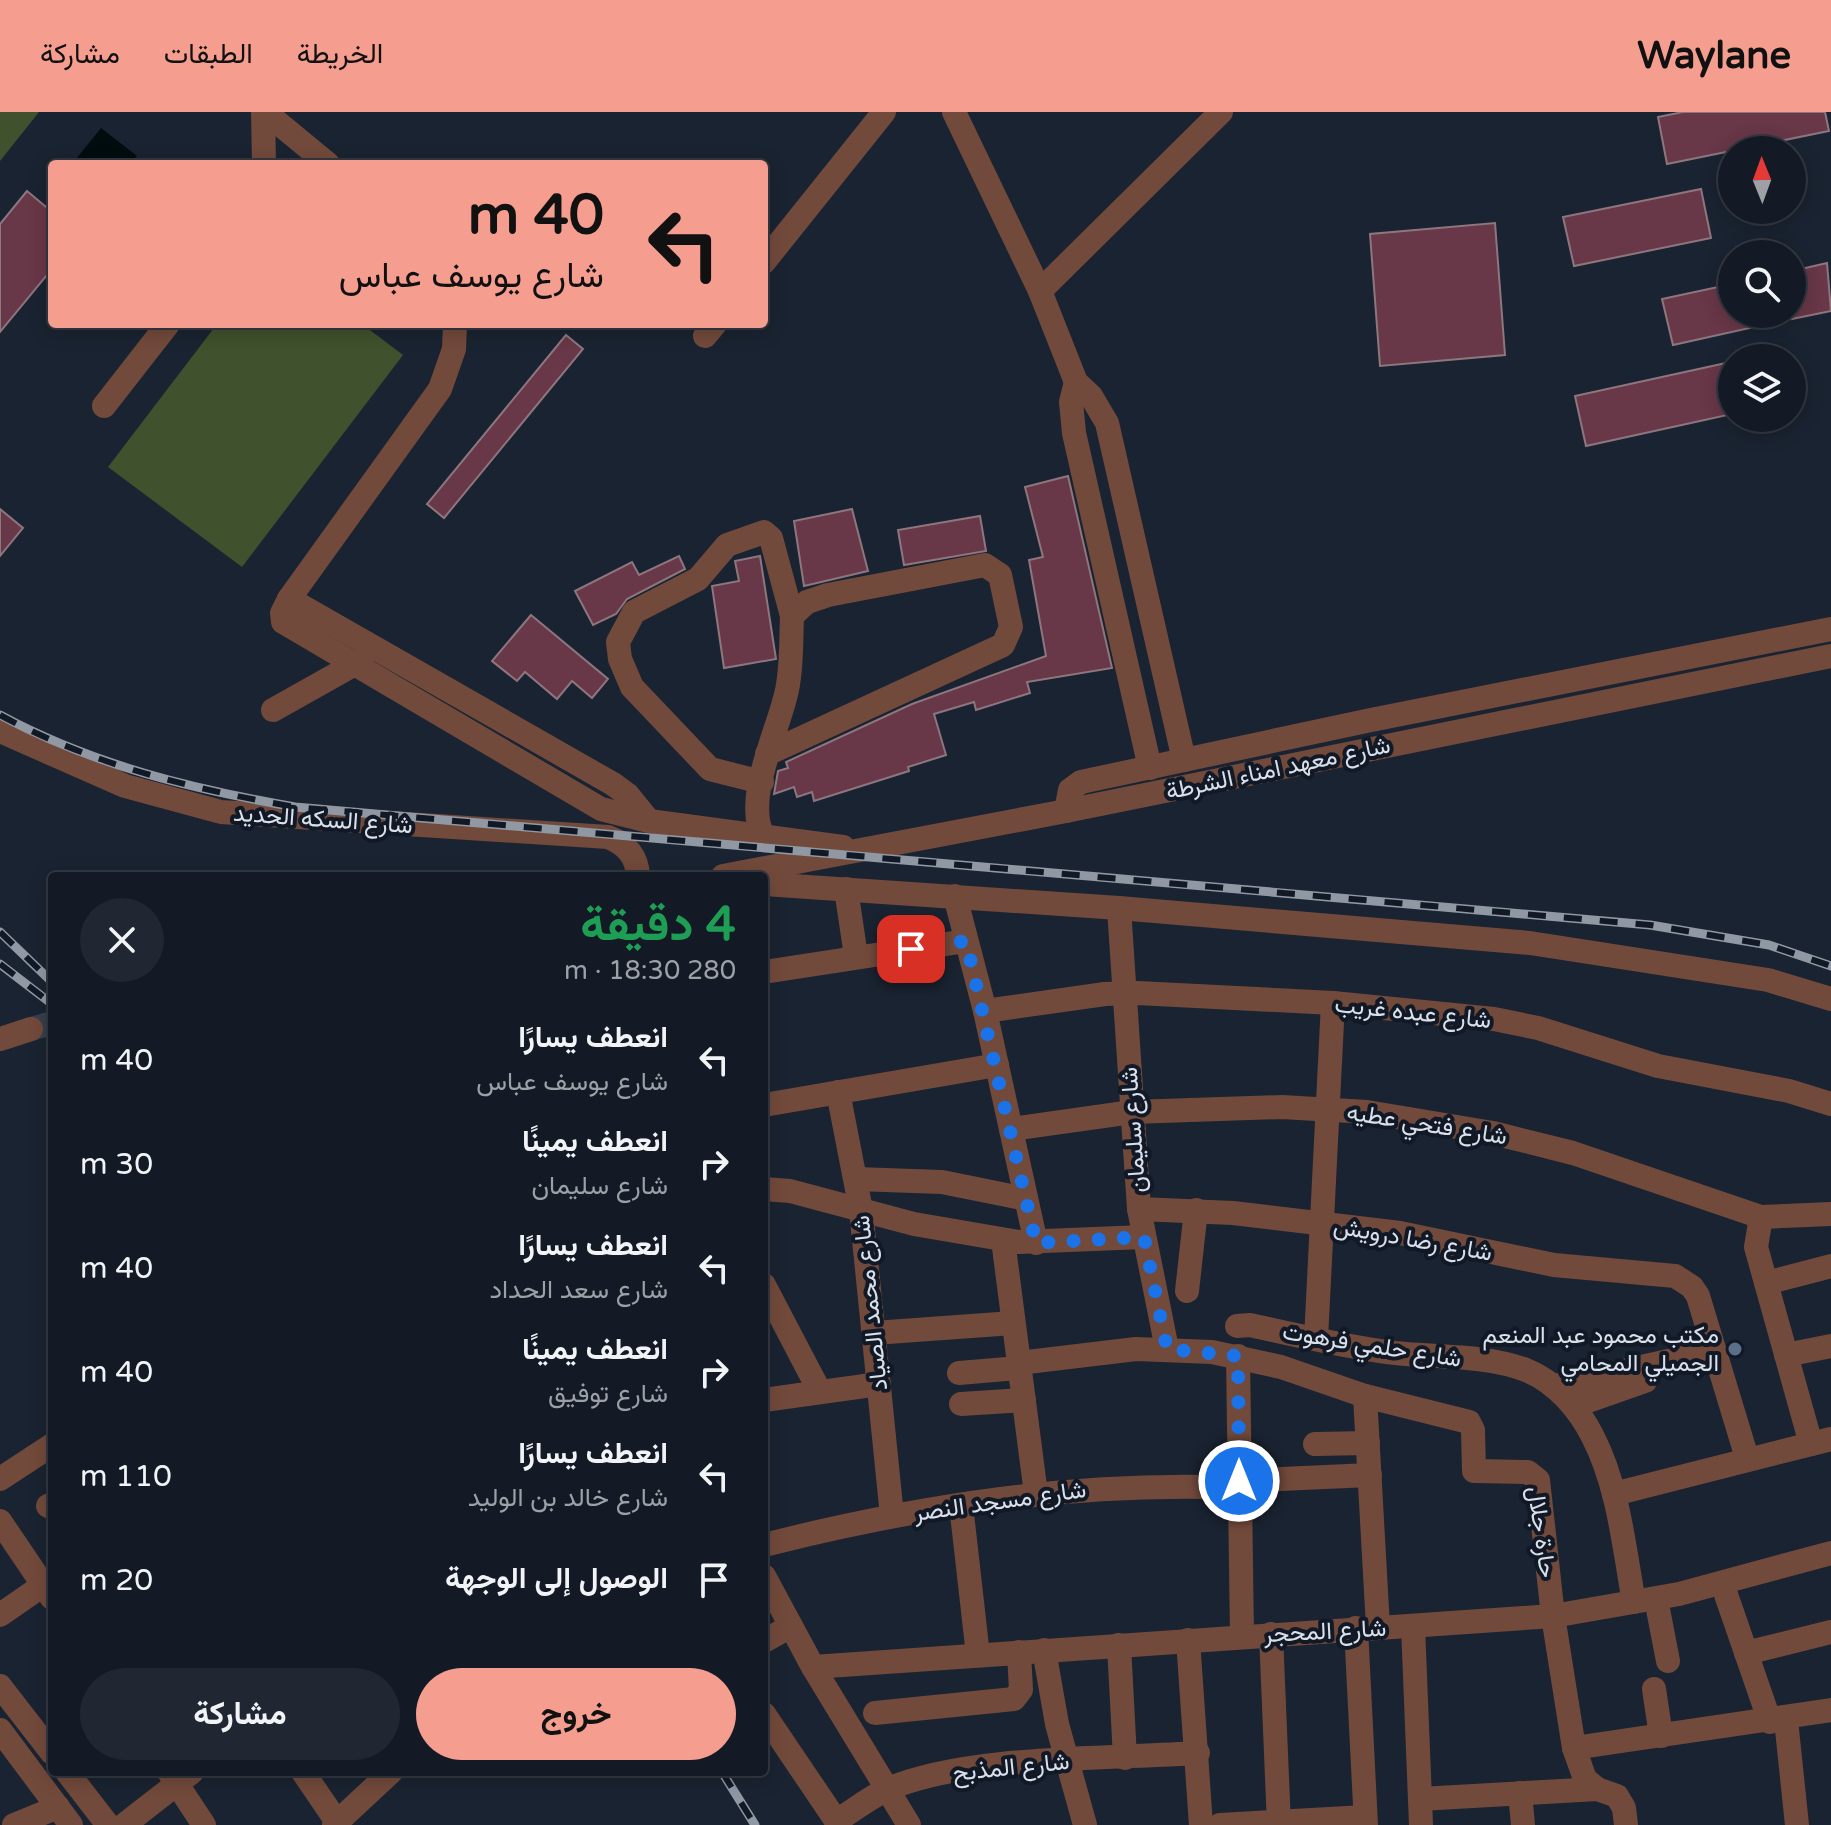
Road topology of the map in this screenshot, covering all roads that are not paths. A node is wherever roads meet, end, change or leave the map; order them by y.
1 (264, 112) edge
2 (884, 112) edge
3 (954, 112) edge
4 (1221, 112) edge
5 (264, 160) edge
6 (323, 160) edge
7 (768, 257) edge
8 (1040, 291) junction
9 (165, 328) edge
10 (455, 328) edge
11 (1076, 382) junction
12 (104, 406) dead end
13 (289, 599) junction
14 (792, 616) junction
15 (1831, 629) edge
16 (379, 650) junction
17 (1831, 656) edge
18 (352, 665) junction
19 (1552, 686) junction
20 (273, 710) dead end
21 (1556, 711) junction
22 (0, 731) edge
23 (767, 754) junction
24 (1184, 760) junction
25 (1150, 768) junction
26 (762, 782) junction
27 (1066, 811) junction
28 (649, 821) junction
29 (764, 838) junction
30 (870, 850) junction
31 (637, 872) edge
32 (746, 872) edge
33 (768, 884) edge
34 (846, 889) junction
35 (955, 896) junction
36 (1119, 908) junction
37 (966, 941) junction
38 (856, 956) junction
39 (768, 971) edge
40 (1123, 993) junction
41 (1831, 999) edge
42 (1333, 1003) junction
43 (985, 1011) junction
44 (31, 1029) tunnel mouth
45 (0, 1039) edge
46 (997, 1065) junction
47 (838, 1092) junction
48 (768, 1104) edge
49 (1831, 1104) edge
50 (1328, 1108) junction
51 (1132, 1112) junction
52 (1011, 1129) junction
53 (856, 1179) junction
54 (768, 1189) edge
55 (1026, 1199) junction
56 (1139, 1209) junction
57 (861, 1210) junction
58 (1196, 1210) junction
59 (1831, 1214) edge
60 (1761, 1217) junction
61 (1323, 1223) junction
62 (1144, 1237) junction
63 (1003, 1240) junction
64 (1036, 1243) junction
65 (1831, 1266) edge
66 (1766, 1283) junction
67 (1187, 1291) dead end
68 (768, 1293) edge
69 (1013, 1323) junction
70 (1237, 1326) dead end
71 (874, 1333) junction
72 (1316, 1339) junction
73 (1831, 1346) edge
74 (1167, 1349) junction
75 (1714, 1351) junction
76 (1786, 1355) junction
77 (1238, 1356) junction
78 (1019, 1365) junction
79 (1646, 1366) junction
80 (959, 1373) dead end
81 (879, 1384) junction
82 (1555, 1386) junction
83 (820, 1392) junction
84 (1365, 1396) junction
85 (768, 1399) edge
86 (1024, 1400) junction
87 (961, 1404) dead end
88 (1574, 1406) junction
89 (1821, 1442) edge
90 (1368, 1443) junction
91 (1315, 1444) dead end
92 (48, 1448) edge
93 (1747, 1458) junction
94 (1370, 1475) junction
95 (0, 1479) edge
96 (1239, 1484) junction
97 (1036, 1494) junction
98 (1614, 1494) junction
99 (961, 1505) junction
100 (892, 1516) junction
101 (0, 1521) edge
102 (768, 1544) edge
103 (1831, 1553) edge
104 (768, 1583) edge
105 (1722, 1583) junction
106 (48, 1587) edge
107 (48, 1589) edge
108 (1645, 1601) junction
109 (0, 1615) edge
110 (1553, 1616) junction
111 (791, 1626) junction
112 (1413, 1626) junction
113 (1367, 1628) junction
114 (1831, 1632) edge
115 (1271, 1634) junction
116 (1242, 1636) junction
117 (768, 1639) edge
118 (1188, 1640) junction
119 (1119, 1645) junction
120 (1044, 1650) junction
121 (1019, 1652) junction
122 (1746, 1653) junction
123 (978, 1655) junction
124 (1668, 1661) dead end
125 (813, 1667) junction
126 (0, 1686) edge
127 (1654, 1689) dead end
128 (1831, 1710) edge
129 (875, 1713) dead end
130 (768, 1720) edge
131 (1778, 1721) junction
132 (0, 1730) edge
133 (1661, 1736) junction
134 (48, 1739) edge
135 (1574, 1748) junction
136 (1198, 1753) junction
137 (1125, 1758) junction
138 (1066, 1761) junction
139 (70, 1776) edge
140 (179, 1776) edge
141 (306, 1776) edge
142 (387, 1776) edge
143 (1597, 1789) junction
144 (886, 1790) junction
145 (1520, 1793) junction
146 (1420, 1799) junction
147 (64, 1816) edge
148 (1366, 1821) edge
149 (838, 1823) edge
150 (336, 1824) edge
151 (1279, 1824) edge
152 (14, 1825) edge
153 (108, 1825) edge
154 (124, 1825) edge
155 (204, 1825) edge
156 (909, 1825) edge
157 (1085, 1825) edge
158 (1201, 1825) edge
159 (1220, 1825) edge
160 (1421, 1825) edge
161 (1523, 1825) edge
162 (1626, 1825) edge
163 (1797, 1825) edge

1 - 5 street
1 - 6 street
2 - 7 street
3 - 8 street
4 - 8 street
8 - 11 street
9 - 12 street
10 - 13 street
11 - 24 street
11 - 25 street
13 - 16 street
13 - 18 street
14 - 23 street
14 - 23 street
14 - 26 street
15 - 19 street
16 - 18 street
16 - 28 street
17 - 21 street, شارع معهد امناء الشرطة
18 - 20 street
18 - 28 street
19 - 21 street
19 - 24 street
21 - 27 street, شارع معهد امناء الشرطة
22 - 31 street, شارع السكه الحديد
23 - 26 street
24 - 25 street
25 - 27 street
26 - 29 street
27 - 30 street, شارع معهد امناء الشرطة
28 - 29 street
29 - 30 street
30 - 32 street, شارع معهد امناء الشرطة
33 - 34 street
34 - 35 street
34 - 38 street
35 - 36 street
35 - 37 street
36 - 40 street, شارع سليمان
36 - 41 street
37 - 38 street
37 - 43 street
38 - 39 street
40 - 42 street, شارع عبده غريب
40 - 43 street, شارع عبده غريب
40 - 51 street, شارع سليمان
42 - 49 street, شارع عبده غريب
42 - 50 street
43 - 46 street
44 - 45 street
46 - 47 street
46 - 52 street
47 - 48 street
47 - 53 street, شارع محمد الصياد
50 - 51 street, شارع فتحي عطيه
50 - 60 street, شارع فتحي عطيه
50 - 61 street
51 - 52 street, شارع فتحي عطيه
51 - 56 street, شارع سليمان
52 - 55 street
53 - 55 street
53 - 57 street, شارع محمد الصياد
54 - 57 street
55 - 64 street
56 - 58 street, شارع رضا درويش
56 - 62 street, شارع سليمان
57 - 63 street
57 - 71 street, شارع محمد الصياد
58 - 61 street, شارع رضا درويش
58 - 67 street
59 - 60 street, شارع فتحي عطيه
60 - 66 street
61 - 72 street
61 - 75 street, شارع رضا درويش
62 - 64 street
62 - 74 street, شارع سليمان
63 - 64 street
63 - 69 street
65 - 66 street
66 - 76 street
68 - 83 street
69 - 71 street
69 - 78 street
70 - 72 street, شارع حلمي فرهوت
71 - 81 street, شارع محمد الصياد
72 - 82 street, شارع حلمي فرهوت
73 - 76 street
74 - 77 street
74 - 78 street
75 - 79 street
75 - 93 street
76 - 89 street
77 - 84 street
77 - 96 street
78 - 80 street
78 - 86 street
79 - 82 street
79 - 88 street
81 - 83 street
81 - 100 street, شارع محمد الصياد
82 - 88 street, شارع حلمي فرهوت
83 - 85 street
84 - 90 street
84 - 110 street, حارة جلال
86 - 87 street
86 - 97 street
88 - 98 street, شارع حلمي فرهوت
89 - 93 street
90 - 91 street
90 - 94 street
92 - 95 street
93 - 98 street
94 - 96 street, شارع مسجد النصر
94 - 113 street
96 - 97 street, شارع مسجد النصر
96 - 116 street
97 - 99 street, شارع مسجد النصر
98 - 108 street, شارع حلمي فرهوت
99 - 100 street, شارع مسجد النصر
99 - 123 street
100 - 102 street, شارع مسجد النصر
101 - 106 street
103 - 105 street, شارع المحجر
104 - 111 street
105 - 108 street, شارع المحجر
105 - 122 street
107 - 109 street
108 - 110 street, شارع المحجر
108 - 124 street, شارع حلمي فرهوت
110 - 112 street, شارع المحجر
110 - 135 street
111 - 117 street
111 - 125 street
112 - 113 street, شارع المحجر
112 - 146 street
113 - 115 street, شارع المحجر
113 - 148 street
114 - 122 street
115 - 116 street, شارع المحجر
115 - 151 street
116 - 118 street, شارع المحجر
118 - 119 street, شارع المحجر
118 - 136 street
119 - 120 street, شارع المحجر
119 - 137 street
120 - 121 street, شارع المحجر
120 - 138 street
121 - 123 street, شارع المحجر
121 - 129 street
122 - 131 street
123 - 125 street, شارع المحجر
125 - 144 street
126 - 134 street
127 - 133 street
128 - 131 street
130 - 149 street
131 - 133 street
131 - 163 street
132 - 147 street
133 - 135 street
135 - 143 street
136 - 137 street, شارع المذبح
136 - 158 street
137 - 138 street, شارع المذبح
138 - 144 street, شارع المذبح
138 - 157 street
139 - 153 street
140 - 154 street
140 - 155 street
141 - 150 street
142 - 150 street
143 - 145 street
143 - 162 street
144 - 149 street, شارع المذبح
144 - 156 street
145 - 146 street
145 - 161 street
146 - 160 street
147 - 152 street
148 - 151 street
151 - 159 street

